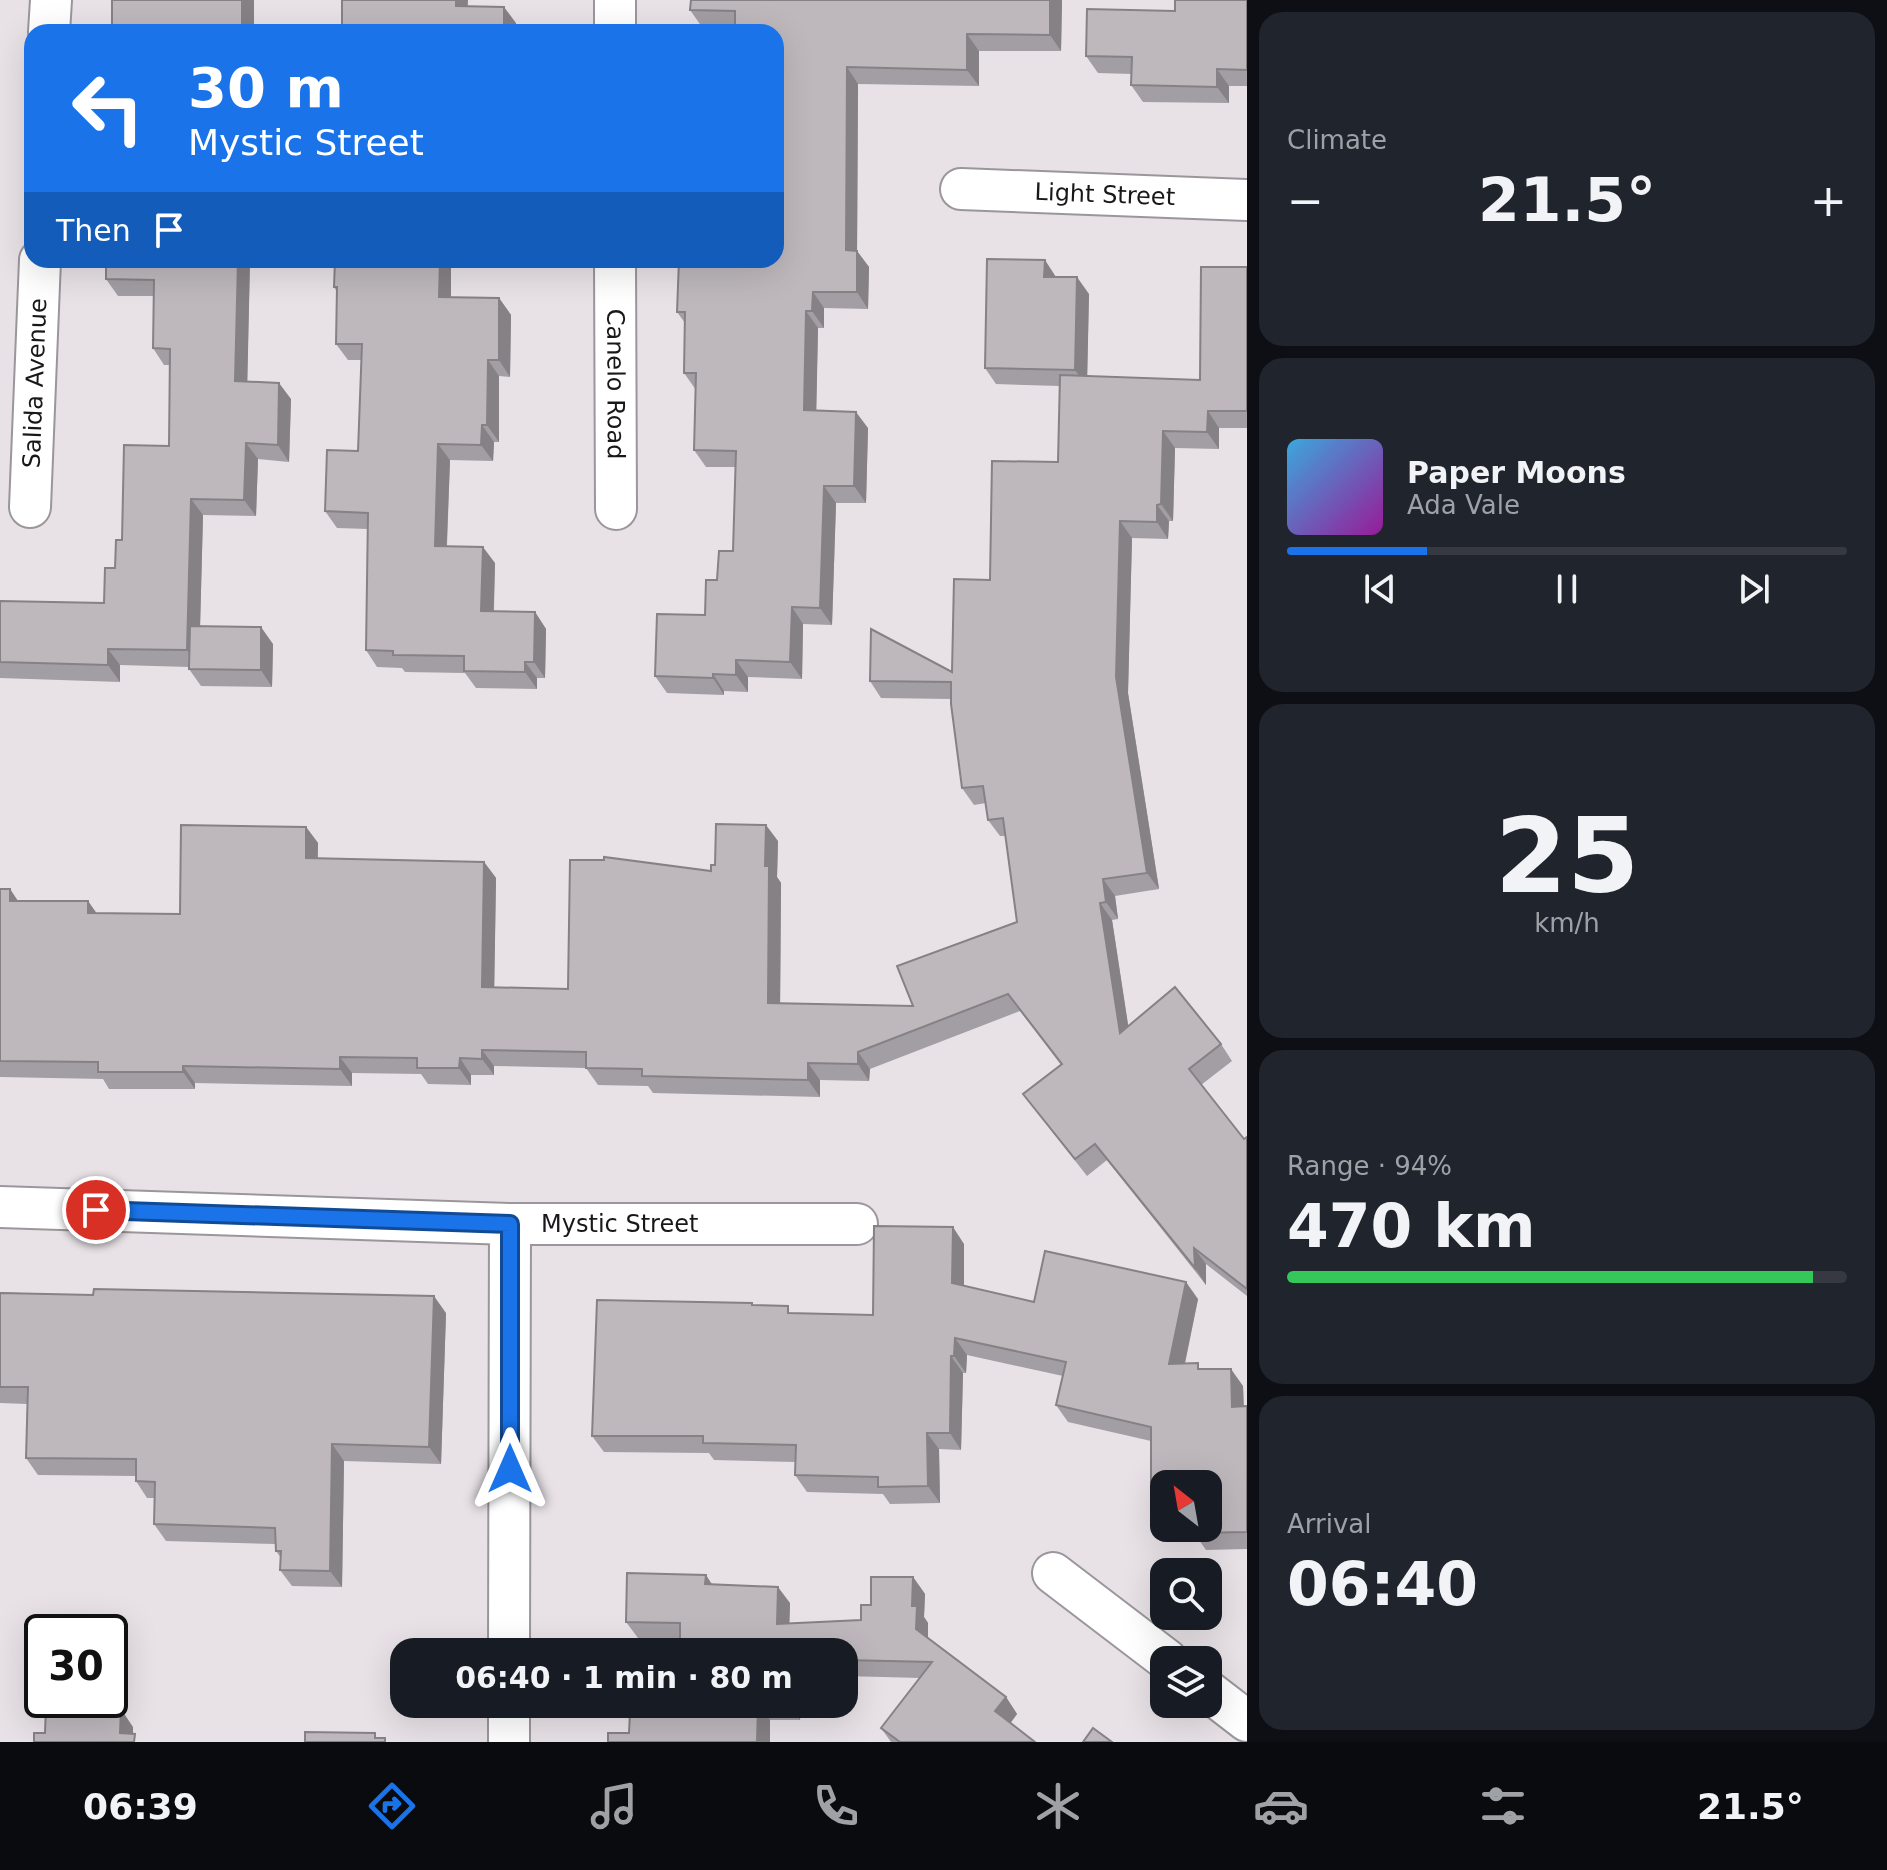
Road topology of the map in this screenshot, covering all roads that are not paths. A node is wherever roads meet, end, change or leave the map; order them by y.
1 (51, 0) edge
2 (615, 0) edge
3 (50, 24) edge
4 (615, 24) edge
5 (961, 189) dead end
6 (1247, 200) edge
7 (40, 268) edge
8 (615, 268) edge
9 (30, 507) dead end
10 (616, 509) dead end
11 (0, 1207) edge
12 (510, 1224) junction
13 (857, 1224) dead end
14 (1053, 1573) dead end
15 (509, 1638) edge
16 (1150, 1647) edge
17 (1222, 1702) edge
18 (509, 1718) edge
19 (1247, 1721) edge
20 (509, 1742) edge

1 - 3 street
2 - 4 street
5 - 6 street, Light Street
7 - 9 street, Salida Avenue
8 - 10 street, Canelo Road
11 - 12 street, Mystic Street
12 - 13 street, Mystic Street
12 - 15 street
14 - 16 street
17 - 19 street
18 - 20 street

